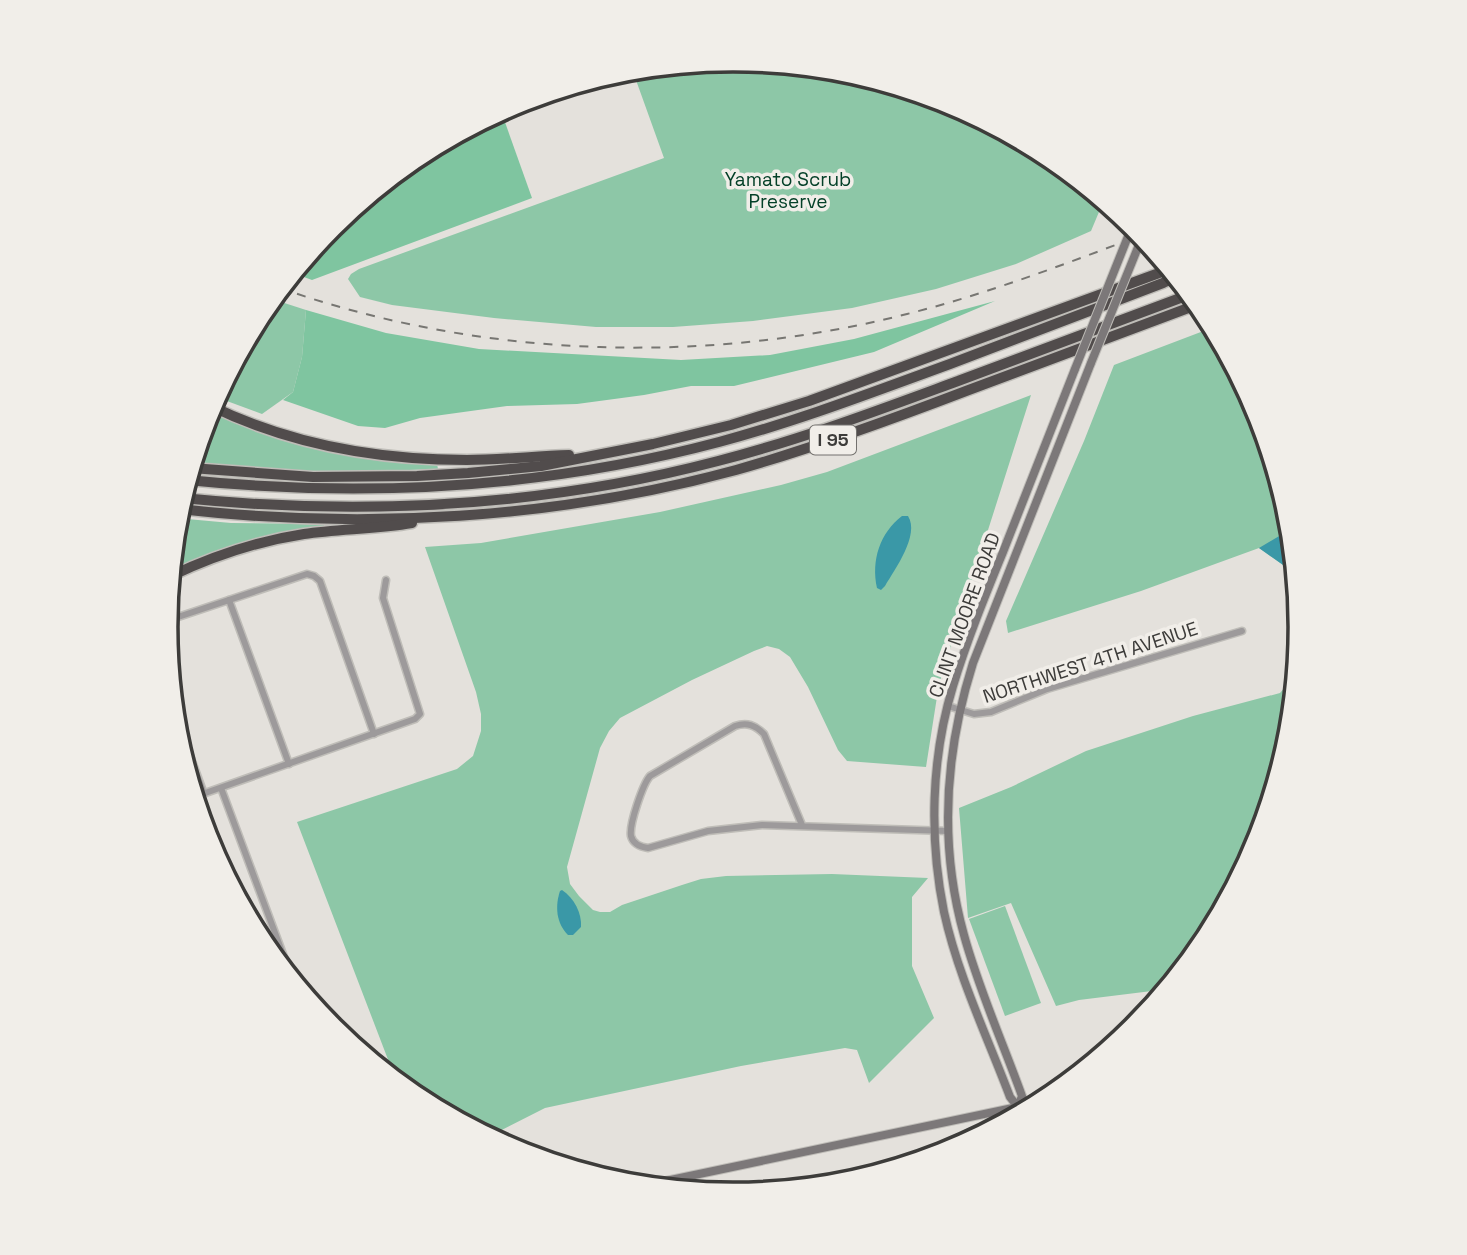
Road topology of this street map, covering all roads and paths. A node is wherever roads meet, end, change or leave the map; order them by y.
1 (1128, 237) edge
2 (1138, 247) edge
3 (1160, 273) edge
4 (1168, 281) edge
5 (1181, 298) edge
6 (1188, 308) edge
7 (224, 407) edge
8 (222, 411) edge
9 (246, 421) junction
10 (600, 454) junction
11 (201, 469) edge
12 (198, 481) edge
13 (193, 499) edge
14 (190, 510) edge
15 (452, 516) junction
16 (181, 572) edge
17 (386, 580) dead end
18 (229, 600) junction
19 (178, 617) edge
20 (1242, 631) dead end
21 (948, 706) junction
22 (959, 709) junction
23 (374, 734) junction
24 (289, 764) junction
25 (221, 788) junction
26 (202, 789) edge
27 (204, 794) joint
28 (802, 825) junction
29 (934, 830) junction
30 (948, 831) junction
31 (282, 950) edge
32 (991, 1012) junction
33 (979, 1017) junction
34 (1021, 1103) edge
35 (1016, 1106) edge
36 (1000, 1115) edge
37 (675, 1180) edge

1 - 21 street, CLINT MOORE ROAD, bridge
2 - 22 street, CLINT MOORE ROAD, bridge
3 - 10 highway, I 95
4 - 12 highway
5 - 13 highway
6 - 15 highway, I 95
7 - 9 highway
8 - 9 highway
9 - 10 highway
10 - 11 highway, I 95
14 - 15 highway, I 95
15 - 16 highway
17 - 23 street
18 - 19 street
18 - 23 street
18 - 24 street
20 - 22 street, NORTHWEST 4TH AVENUE
21 - 22 street, NORTHWEST 4TH AVENUE
21 - 29 street, CLINT MOORE ROAD
22 - 30 street, CLINT MOORE ROAD
23 - 24 street
24 - 25 street
25 - 27 street
25 - 31 street
26 - 27 street
28 - 28 street
28 - 29 street
29 - 30 street
29 - 33 street, CLINT MOORE ROAD
30 - 32 street, CLINT MOORE ROAD
32 - 33 street
32 - 34 street, CLINT MOORE ROAD
33 - 35 street, CLINT MOORE ROAD
36 - 37 street

